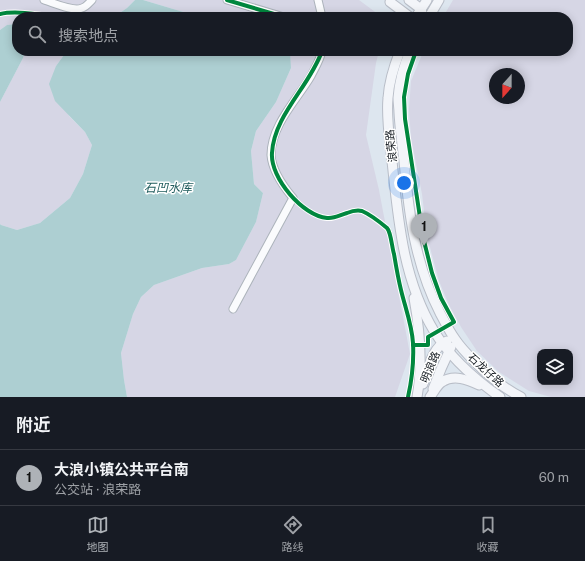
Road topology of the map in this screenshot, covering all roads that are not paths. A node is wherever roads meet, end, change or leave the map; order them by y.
1 (44, 0) edge
2 (92, 0) edge
3 (227, 0) edge
4 (318, 0) edge
5 (409, 0) edge
6 (427, 0) edge
7 (439, 0) edge
8 (390, 2) dead end
9 (267, 12) edge
10 (321, 12) edge
11 (403, 12) edge
12 (418, 12) edge
13 (421, 12) edge
14 (432, 12) edge
15 (320, 56) edge
16 (398, 56) edge
17 (408, 56) edge
18 (412, 281) junction
19 (233, 309) dead end
20 (454, 338) junction
21 (442, 343) junction
22 (449, 351) junction
23 (487, 388) junction
24 (417, 397) edge
25 (430, 397) edge
26 (500, 397) edge
27 (521, 397) edge

1 - 2 lane
3 - 9 lane
4 - 10 lane
5 - 12 main road
6 - 13 main road
7 - 14 main road
8 - 11 main road
15 - 19 lane
16 - 18 main road, 浪荣路
17 - 20 main road, 浪荣路
18 - 21 main road, 浪荣路
18 - 24 main road
20 - 21 main road, 明浪路
20 - 22 main road, 明浪路
20 - 27 main road, 石龙仔路
21 - 22 main road, 浪荣路
21 - 24 main road, 明浪路
22 - 23 main road, 石龙仔路
22 - 25 main road, 明浪路
23 - 25 main road
23 - 26 main road, 石龙仔路

